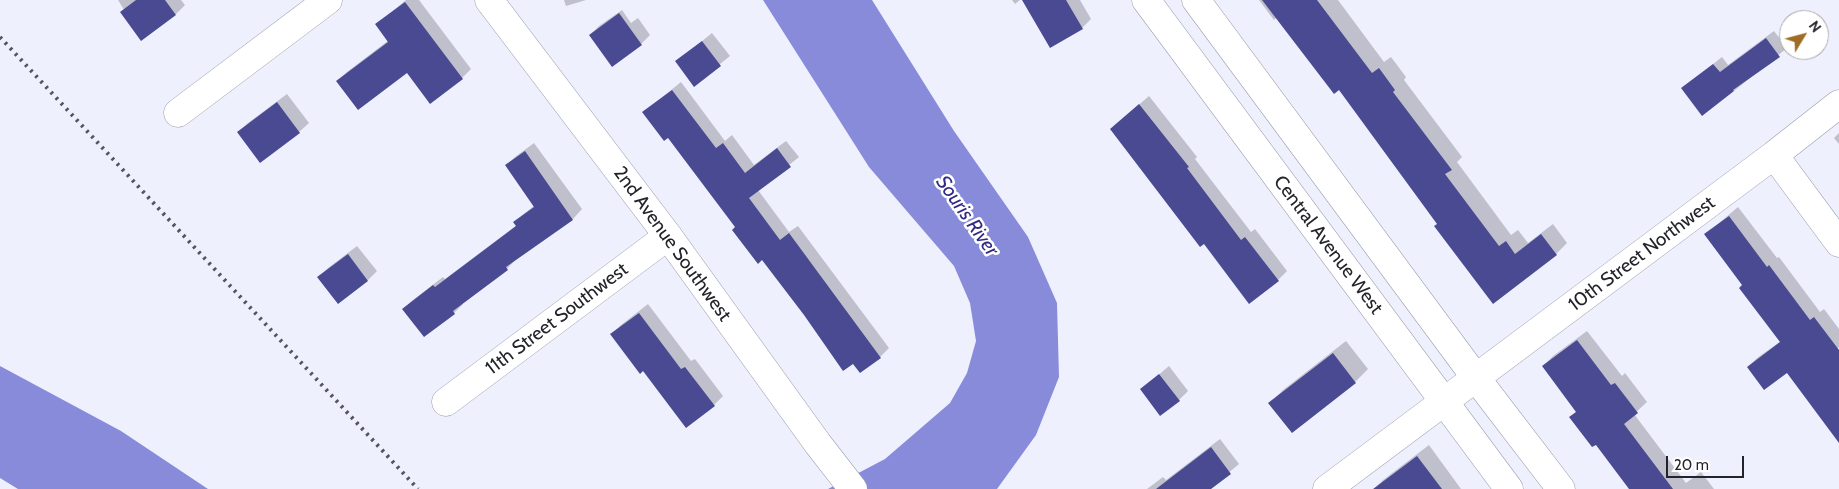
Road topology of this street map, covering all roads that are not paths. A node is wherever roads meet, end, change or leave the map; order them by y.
1 (328, 0) edge
2 (489, 0) edge
3 (1146, 0) edge
4 (1196, 0) edge
5 (1839, 104) edge
6 (178, 113) dead end
7 (1774, 155) junction
8 (668, 236) junction
9 (1839, 244) edge
10 (1476, 378) junction
11 (446, 402) dead end
12 (1444, 402) junction
13 (853, 489) edge
14 (1327, 489) edge
15 (1509, 489) edge
16 (1560, 489) edge

1 - 6 street
2 - 8 street, 2nd Avenue Southwest
3 - 12 street, Central Avenue West
4 - 10 street, Central Avenue West
5 - 7 street, 10th Street Northwest
7 - 9 street
7 - 10 street, 10th Street Northwest
8 - 11 street, 11th Street Southwest
8 - 13 street, 2nd Avenue Southwest
10 - 12 street, 10th Street Northwest
10 - 16 street, Central Avenue West
12 - 14 street, 10th Street Northwest
12 - 15 street, Central Avenue West

